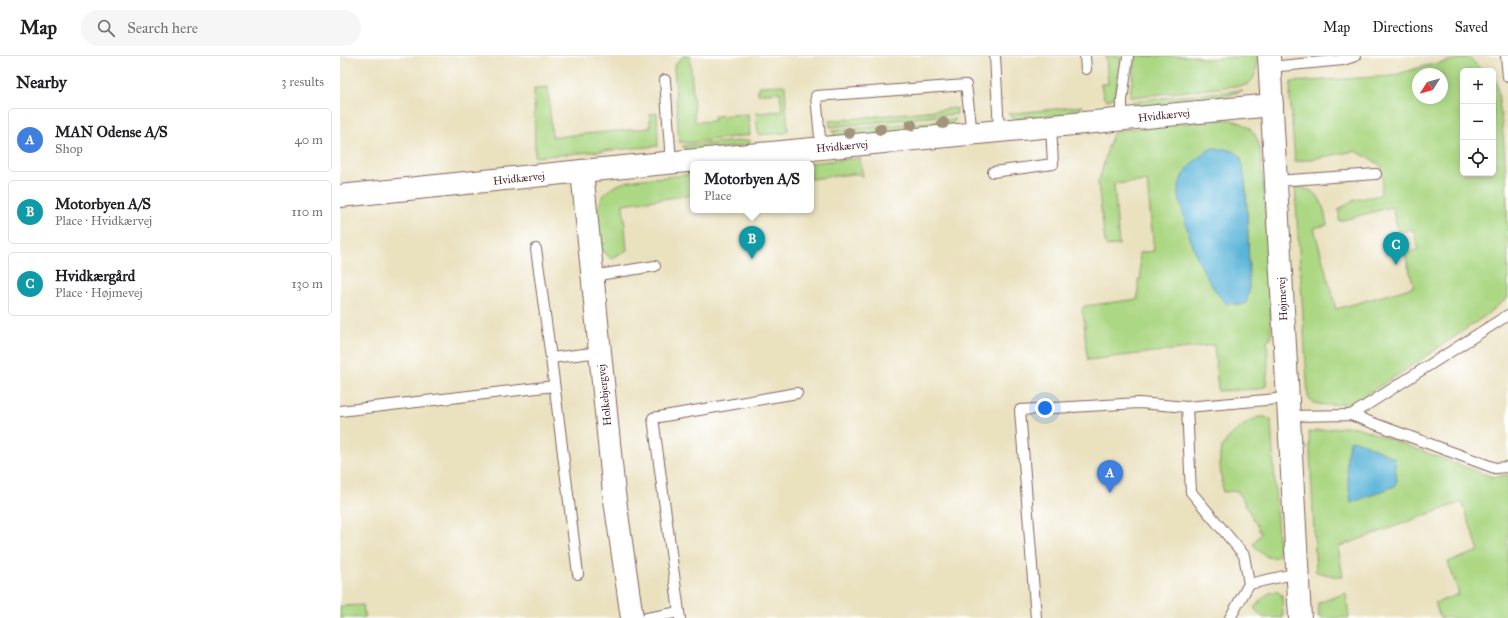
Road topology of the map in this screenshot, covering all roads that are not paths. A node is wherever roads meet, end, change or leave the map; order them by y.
1 (995, 56) edge
2 (1086, 56) edge
3 (1128, 56) edge
4 (1355, 56) edge
5 (1506, 56) edge
6 (1343, 58) edge
7 (1270, 61) edge
8 (1086, 69) dead end
9 (1508, 77) edge
10 (665, 80) dead end
11 (1272, 105) junction
12 (1122, 119) junction
13 (1052, 126) junction
14 (999, 131) junction
15 (972, 134) junction
16 (821, 148) junction
17 (671, 162) junction
18 (582, 171) junction
19 (993, 172) dead end
20 (1376, 174) dead end
21 (1276, 181) junction
22 (340, 196) edge
23 (536, 249) dead end
24 (655, 266) dead end
25 (592, 276) junction
26 (1508, 315) edge
27 (600, 352) junction
28 (550, 358) junction
29 (554, 386) junction
30 (797, 393) dead end
31 (1187, 407) junction
32 (1289, 407) junction
33 (340, 411) edge
34 (1352, 415) junction
35 (1508, 467) edge
36 (1298, 573) junction
37 (578, 574) dead end
38 (1249, 584) junction
39 (680, 615) edge
40 (632, 618) edge
41 (647, 618) edge
42 (1036, 618) edge
43 (1230, 618) edge
44 (1300, 618) edge

1 - 14 lane
2 - 8 lane
3 - 12 lane
4 - 6 lane, Højmevej
5 - 9 lane
6 - 7 lane, Højmevej
7 - 11 street, Højmevej
10 - 17 lane
11 - 12 street, Hvidkærvej
11 - 21 street, Højmevej
12 - 13 street, Hvidkærvej
13 - 14 street, Hvidkærvej
13 - 19 lane
14 - 15 street, Hvidkærvej
15 - 16 street, Hvidkærvej
15 - 16 lane
16 - 17 street, Hvidkærvej
17 - 18 street, Hvidkærvej
18 - 22 street, Hvidkærvej
18 - 25 street, Holkebjergvej
20 - 21 lane
21 - 32 street, Højmevej
23 - 28 lane
24 - 25 lane
25 - 27 street, Holkebjergvej
26 - 34 lane
27 - 28 lane
27 - 40 street, Holkebjergvej
28 - 29 lane
29 - 33 lane
29 - 37 lane
30 - 39 lane
31 - 32 lane
31 - 38 lane
31 - 42 lane
32 - 34 lane
32 - 36 street, Højmevej
34 - 35 lane
36 - 38 lane
36 - 44 street, Højmevej
38 - 43 lane
39 - 41 lane

